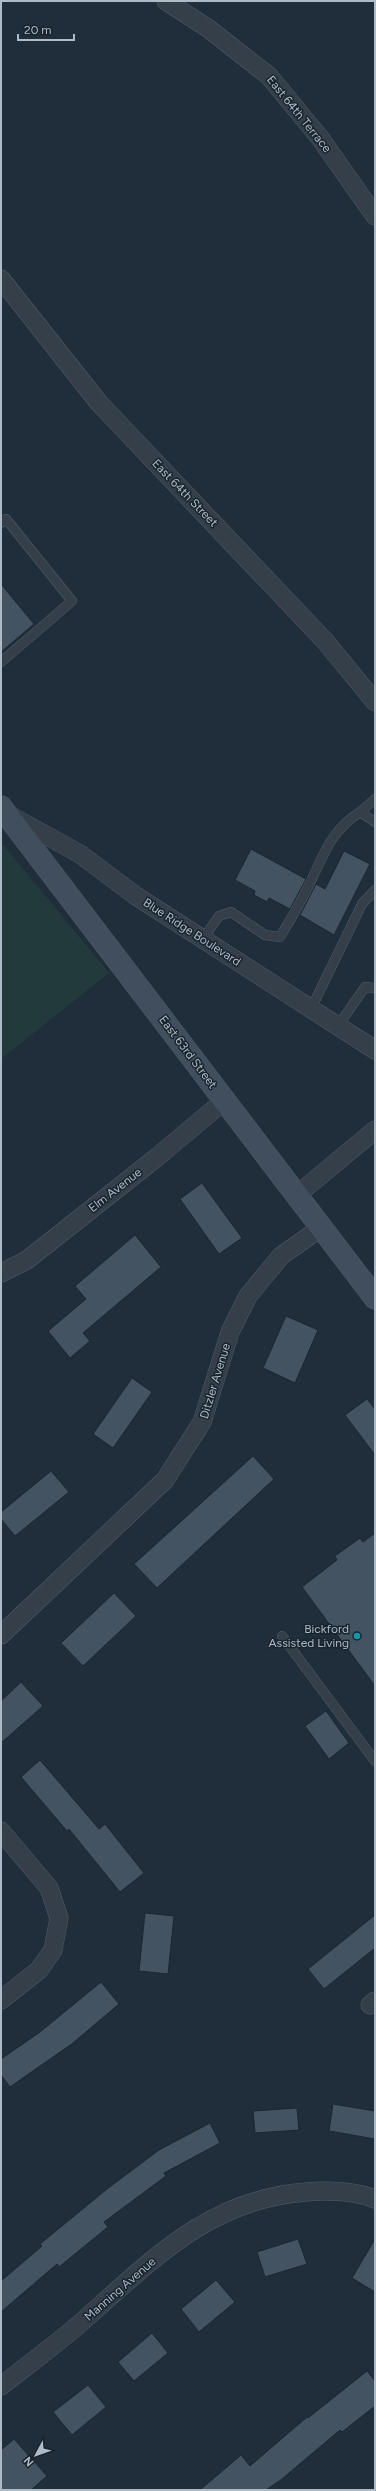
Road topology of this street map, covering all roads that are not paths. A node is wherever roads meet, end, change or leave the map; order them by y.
1 (166, 1) edge
2 (375, 216) edge
3 (1, 279) edge
4 (1, 523) edge
5 (1, 662) edge
6 (375, 702) edge
7 (375, 799) edge
8 (4, 811) edge
9 (360, 812) junction
10 (375, 822) edge
11 (375, 890) edge
12 (203, 939) junction
13 (375, 988) edge
14 (311, 1009) junction
15 (338, 1026) junction
16 (375, 1050) edge
17 (225, 1100) junction
18 (375, 1130) edge
19 (298, 1194) junction
20 (322, 1227) junction
21 (1, 1273) edge
22 (375, 1298) edge
23 (1, 1635) edge
24 (282, 1636) dead end
25 (375, 1761) edge
26 (1, 1831) edge
27 (1, 2000) edge
28 (375, 2199) edge
29 (1, 2386) edge

1 - 2 street, East 64th Terrace
3 - 6 street, East 64th Street
4 - 5 lane
7 - 9 lane
8 - 12 street, Blue Ridge Boulevard
8 - 17 main road, East 63rd Street
9 - 10 lane
9 - 12 lane
11 - 14 lane
12 - 14 street, Blue Ridge Boulevard
13 - 15 lane
14 - 15 street, Blue Ridge Boulevard
15 - 16 street, Blue Ridge Boulevard
17 - 19 main road, East 63rd Street
17 - 21 street, Elm Avenue
18 - 19 street
19 - 20 main road, East 63rd Street
20 - 22 main road, East 63rd Street
20 - 23 street, Ditzler Avenue
24 - 25 lane
26 - 27 street
28 - 29 street, Manning Avenue

